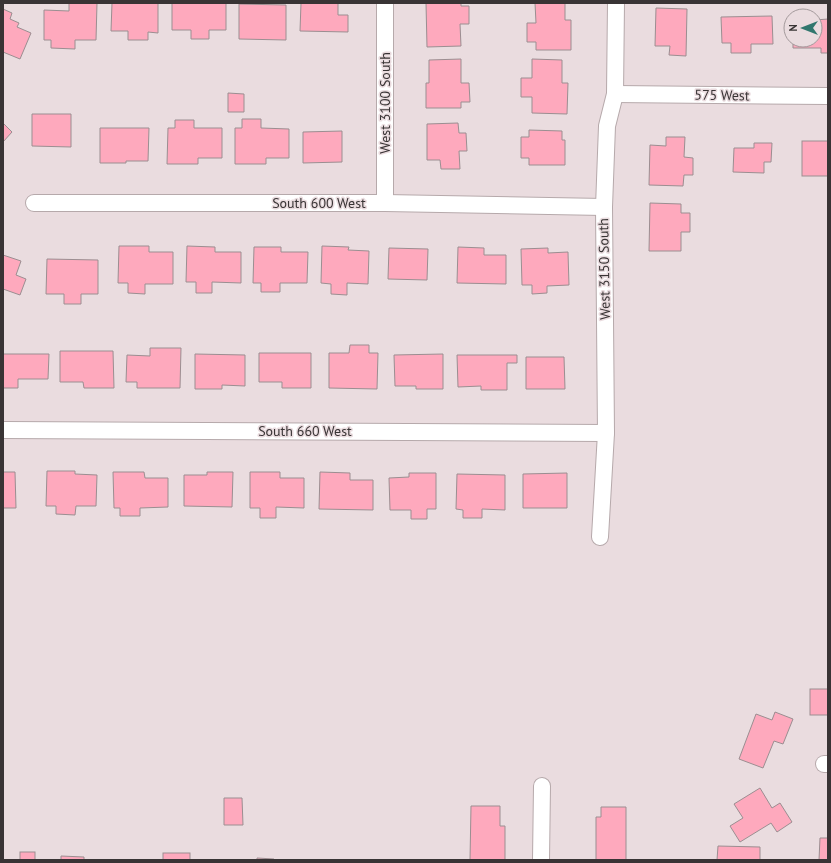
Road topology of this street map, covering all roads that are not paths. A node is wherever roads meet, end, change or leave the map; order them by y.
1 (385, 3) edge
2 (616, 3) edge
3 (615, 94) junction
4 (828, 96) edge
5 (34, 203) dead end
6 (386, 203) junction
7 (604, 207) junction
8 (3, 430) edge
9 (606, 433) junction
10 (600, 537) dead end
11 (542, 786) dead end
12 (541, 860) edge

1 - 6 street, West 3100 South
2 - 3 street, West 3150 South
3 - 4 street, 575 West
3 - 7 street, West 3150 South
5 - 6 street, South 600 West
6 - 7 street, South 600 West
7 - 9 street, West 3150 South
8 - 9 street, South 660 West
9 - 10 street, West 3150 South
11 - 12 street

